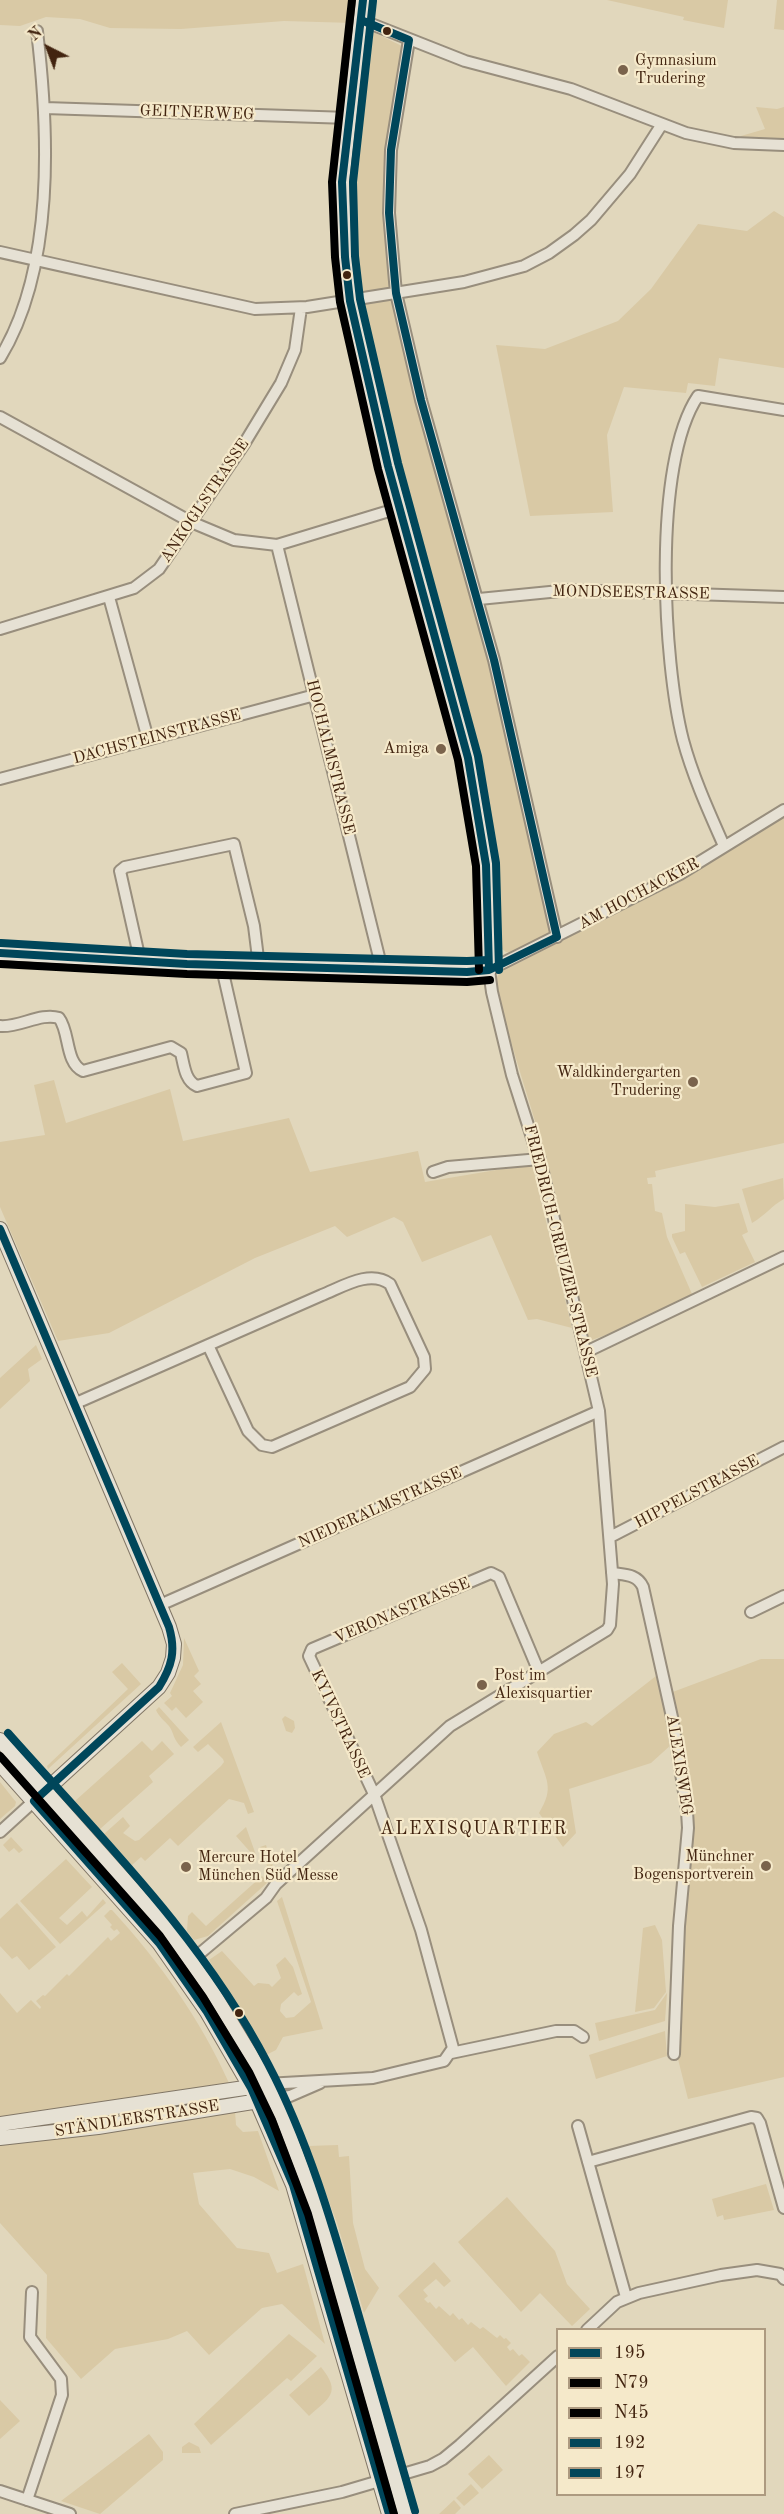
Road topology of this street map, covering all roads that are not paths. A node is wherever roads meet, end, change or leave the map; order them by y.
1 (363, 0) edge
2 (361, 20) junction
3 (37, 31) dead end
4 (409, 40) junction
5 (45, 108) junction
6 (349, 118) junction
7 (662, 124) junction
8 (784, 145) edge
9 (0, 252) edge
10 (35, 260) junction
11 (396, 293) junction
12 (350, 301) junction
13 (301, 308) junction
14 (0, 358) edge
15 (784, 410) edge
16 (0, 417) edge
17 (399, 508) junction
18 (191, 522) junction
19 (277, 545) junction
20 (667, 592) junction
21 (109, 597) junction
22 (784, 597) edge
23 (479, 599) junction
24 (0, 629) edge
25 (315, 695) junction
26 (148, 739) junction
27 (0, 779) edge
28 (784, 810) edge
29 (724, 846) junction
30 (557, 937) junction
31 (0, 953) edge
32 (138, 961) junction
33 (221, 964) junction
34 (259, 966) junction
35 (379, 969) junction
36 (489, 970) junction
37 (0, 1026) edge
38 (540, 1159) junction
39 (433, 1172) dead end
40 (0, 1229) edge
41 (3, 1246) edge
42 (784, 1257) edge
43 (208, 1345) junction
44 (586, 1352) junction
45 (74, 1404) junction
46 (599, 1411) junction
47 (784, 1447) edge
48 (610, 1537) junction
49 (612, 1573) junction
50 (784, 1596) edge
51 (160, 1605) junction
52 (751, 1612) dead end
53 (310, 1653) joint
54 (539, 1672) junction
55 (0, 1740) edge
56 (0, 1764) edge
57 (45, 1791) junction
58 (374, 1794) junction
59 (34, 1801) junction
60 (0, 1832) edge
61 (192, 1960) junction
62 (583, 2037) dead end
63 (451, 2053) junction
64 (674, 2054) dead end
65 (326, 2081) junction
66 (266, 2084) junction
67 (250, 2088) junction
68 (273, 2099) junction
69 (257, 2101) junction
70 (0, 2124) edge
71 (578, 2126) dead end
72 (0, 2138) edge
73 (588, 2162) junction
74 (784, 2208) edge
75 (783, 2273) edge
76 (32, 2292) dead end
77 (626, 2297) junction
78 (589, 2328) edge
79 (556, 2358) edge
80 (394, 2477) junction
81 (379, 2481) junction
82 (0, 2491) edge
83 (27, 2500) junction
84 (70, 2514) edge
85 (236, 2514) edge
86 (389, 2514) edge
87 (405, 2514) edge

1 - 2 main road
2 - 4 street
2 - 6 main road
3 - 5 street
4 - 7 street
4 - 11 street
5 - 6 street, GEITNERWEG
5 - 10 street
6 - 12 main road
7 - 8 street
7 - 11 street
9 - 10 street
10 - 13 street
10 - 14 street
11 - 12 street
11 - 23 street
12 - 13 street
12 - 17 main road
13 - 18 street, ANKOGLSTRASSE
15 - 20 street
16 - 18 street
17 - 19 street
17 - 36 main road
18 - 19 street
18 - 21 street, ANKOGLSTRASSE
19 - 25 street, HOCHALMSTRASSE
20 - 22 street, MONDSEESTRASSE
20 - 23 street, MONDSEESTRASSE
20 - 29 street
21 - 24 street, ANKOGLSTRASSE
21 - 26 street
23 - 30 street
25 - 26 street, DACHSTEINSTRASSE
25 - 35 street, HOCHALMSTRASSE
26 - 27 street, DACHSTEINSTRASSE
28 - 29 street, AM HOCHACKER
29 - 30 street, AM HOCHACKER
30 - 36 street, AM HOCHACKER
31 - 32 main road
32 - 33 main road
32 - 34 street
33 - 34 main road
33 - 37 street
34 - 35 main road
35 - 36 main road
36 - 38 street, FRIEDRICH-CREUZER-STRASSE
38 - 39 street
38 - 44 street, FRIEDRICH-CREUZER-STRASSE
40 - 41 main road
41 - 45 main road
42 - 44 street
43 - 43 street
43 - 45 street
44 - 46 street, FRIEDRICH-CREUZER-STRASSE
45 - 51 main road
46 - 48 street, FRIEDRICH-CREUZER-STRASSE
46 - 51 street, NIEDERALMSTRASSE
47 - 48 street, HIPPELSTRASSE
48 - 49 street, FRIEDRICH-CREUZER-STRASSE
49 - 54 street, FRIEDRICH-CREUZER-STRASSE
49 - 64 street, ALEXISWEG
50 - 52 street
51 - 57 main road
53 - 54 street, VERONASTRASSE
53 - 58 street, KYIVSTRASSE
54 - 58 street
55 - 57 main road
56 - 59 main road
57 - 59 street
57 - 61 main road
58 - 61 street
58 - 63 street, KYIVSTRASSE
59 - 60 street
59 - 67 main road
61 - 66 main road
62 - 63 street
63 - 65 street
65 - 66 street
65 - 68 street
66 - 67 main road, STÄNDLERSTRASSE
66 - 68 main road
67 - 69 main road
67 - 70 main road, STÄNDLERSTRASSE
68 - 69 main road, STÄNDLERSTRASSE
68 - 80 main road
69 - 72 main road, STÄNDLERSTRASSE
69 - 81 main road
71 - 73 street
73 - 74 street
73 - 77 street
75 - 77 street
76 - 83 street
77 - 78 street
79 - 80 street
80 - 81 street
80 - 87 main road
81 - 85 street
81 - 86 main road
82 - 83 street
83 - 84 street

